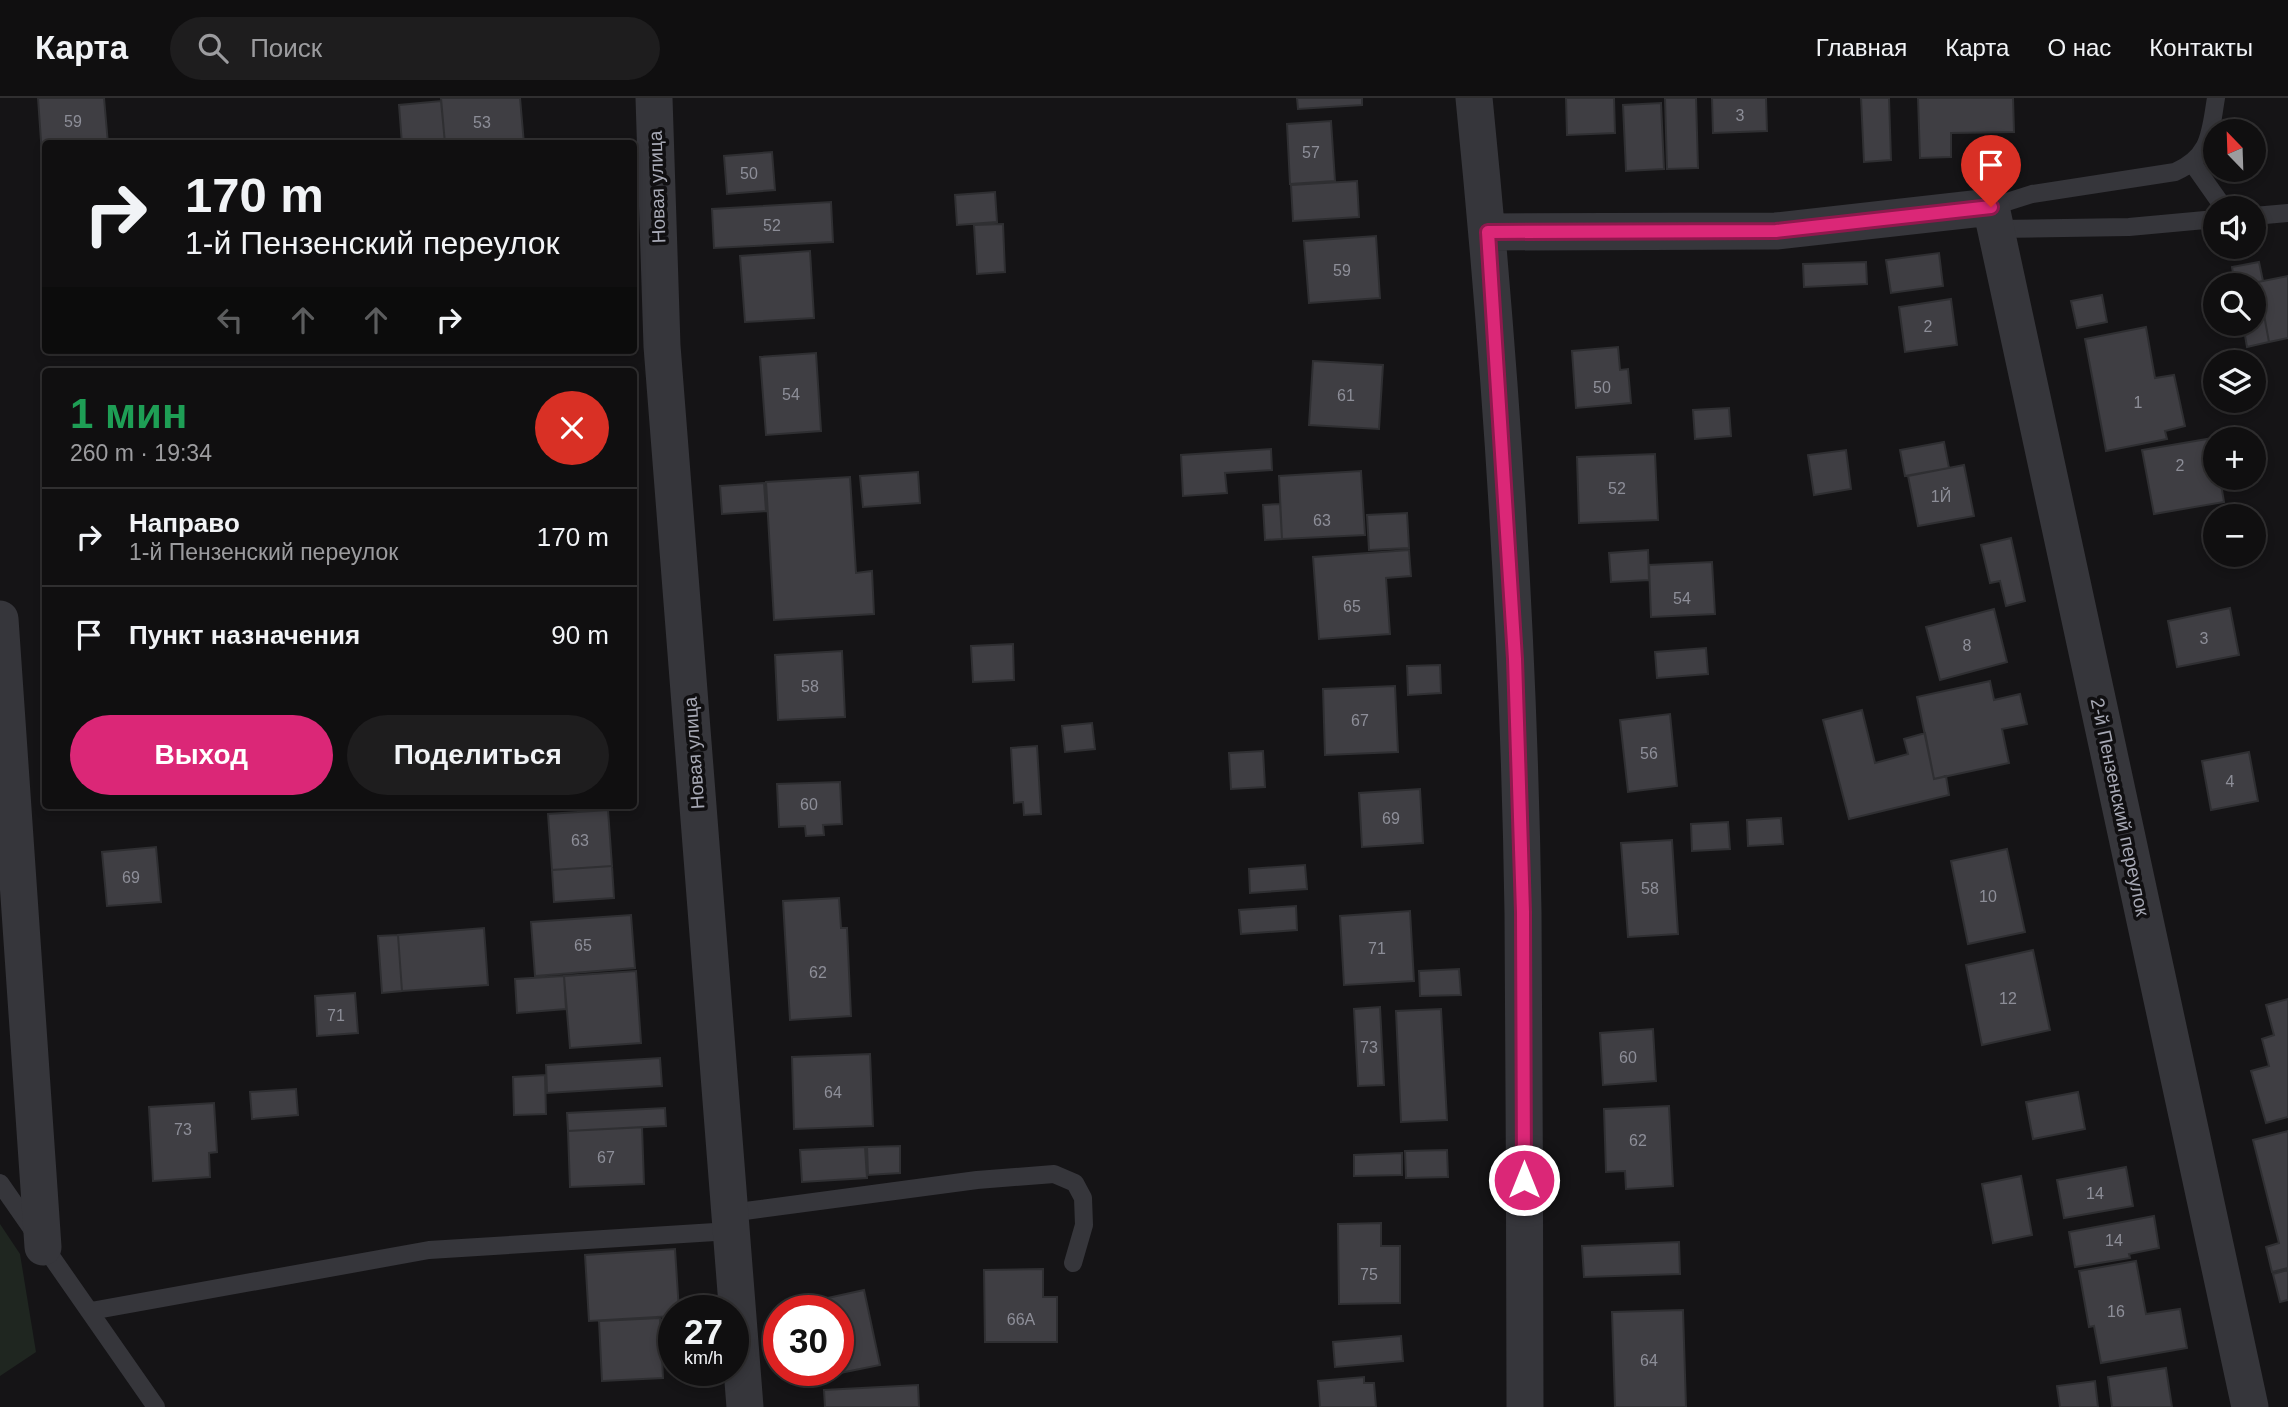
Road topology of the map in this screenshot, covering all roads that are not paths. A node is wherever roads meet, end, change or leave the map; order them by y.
1 (654, 98) edge
2 (1474, 98) edge
3 (2216, 98) edge
4 (2193, 164) junction
5 (2216, 196) edge
6 (2288, 213) edge
7 (2266, 215) edge
8 (1994, 218) junction
9 (2203, 220) edge
10 (1488, 232) junction
11 (0, 618) edge
12 (0, 1183) edge
13 (730, 1222) junction
14 (43, 1247) junction
15 (1073, 1263) dead end
16 (91, 1311) junction
17 (156, 1407) edge
18 (745, 1407) edge
19 (1525, 1407) edge
20 (2250, 1407) edge

1 - 13 street, Новая улица
2 - 10 street
3 - 4 lane
4 - 5 lane
4 - 8 lane
6 - 7 lane
8 - 9 lane
8 - 10 street
8 - 20 street, 2-й Пензенский переулок
10 - 19 street
11 - 14 street
12 - 14 lane
13 - 15 lane
13 - 16 lane
13 - 18 street, Новая улица
14 - 16 lane
16 - 17 lane

